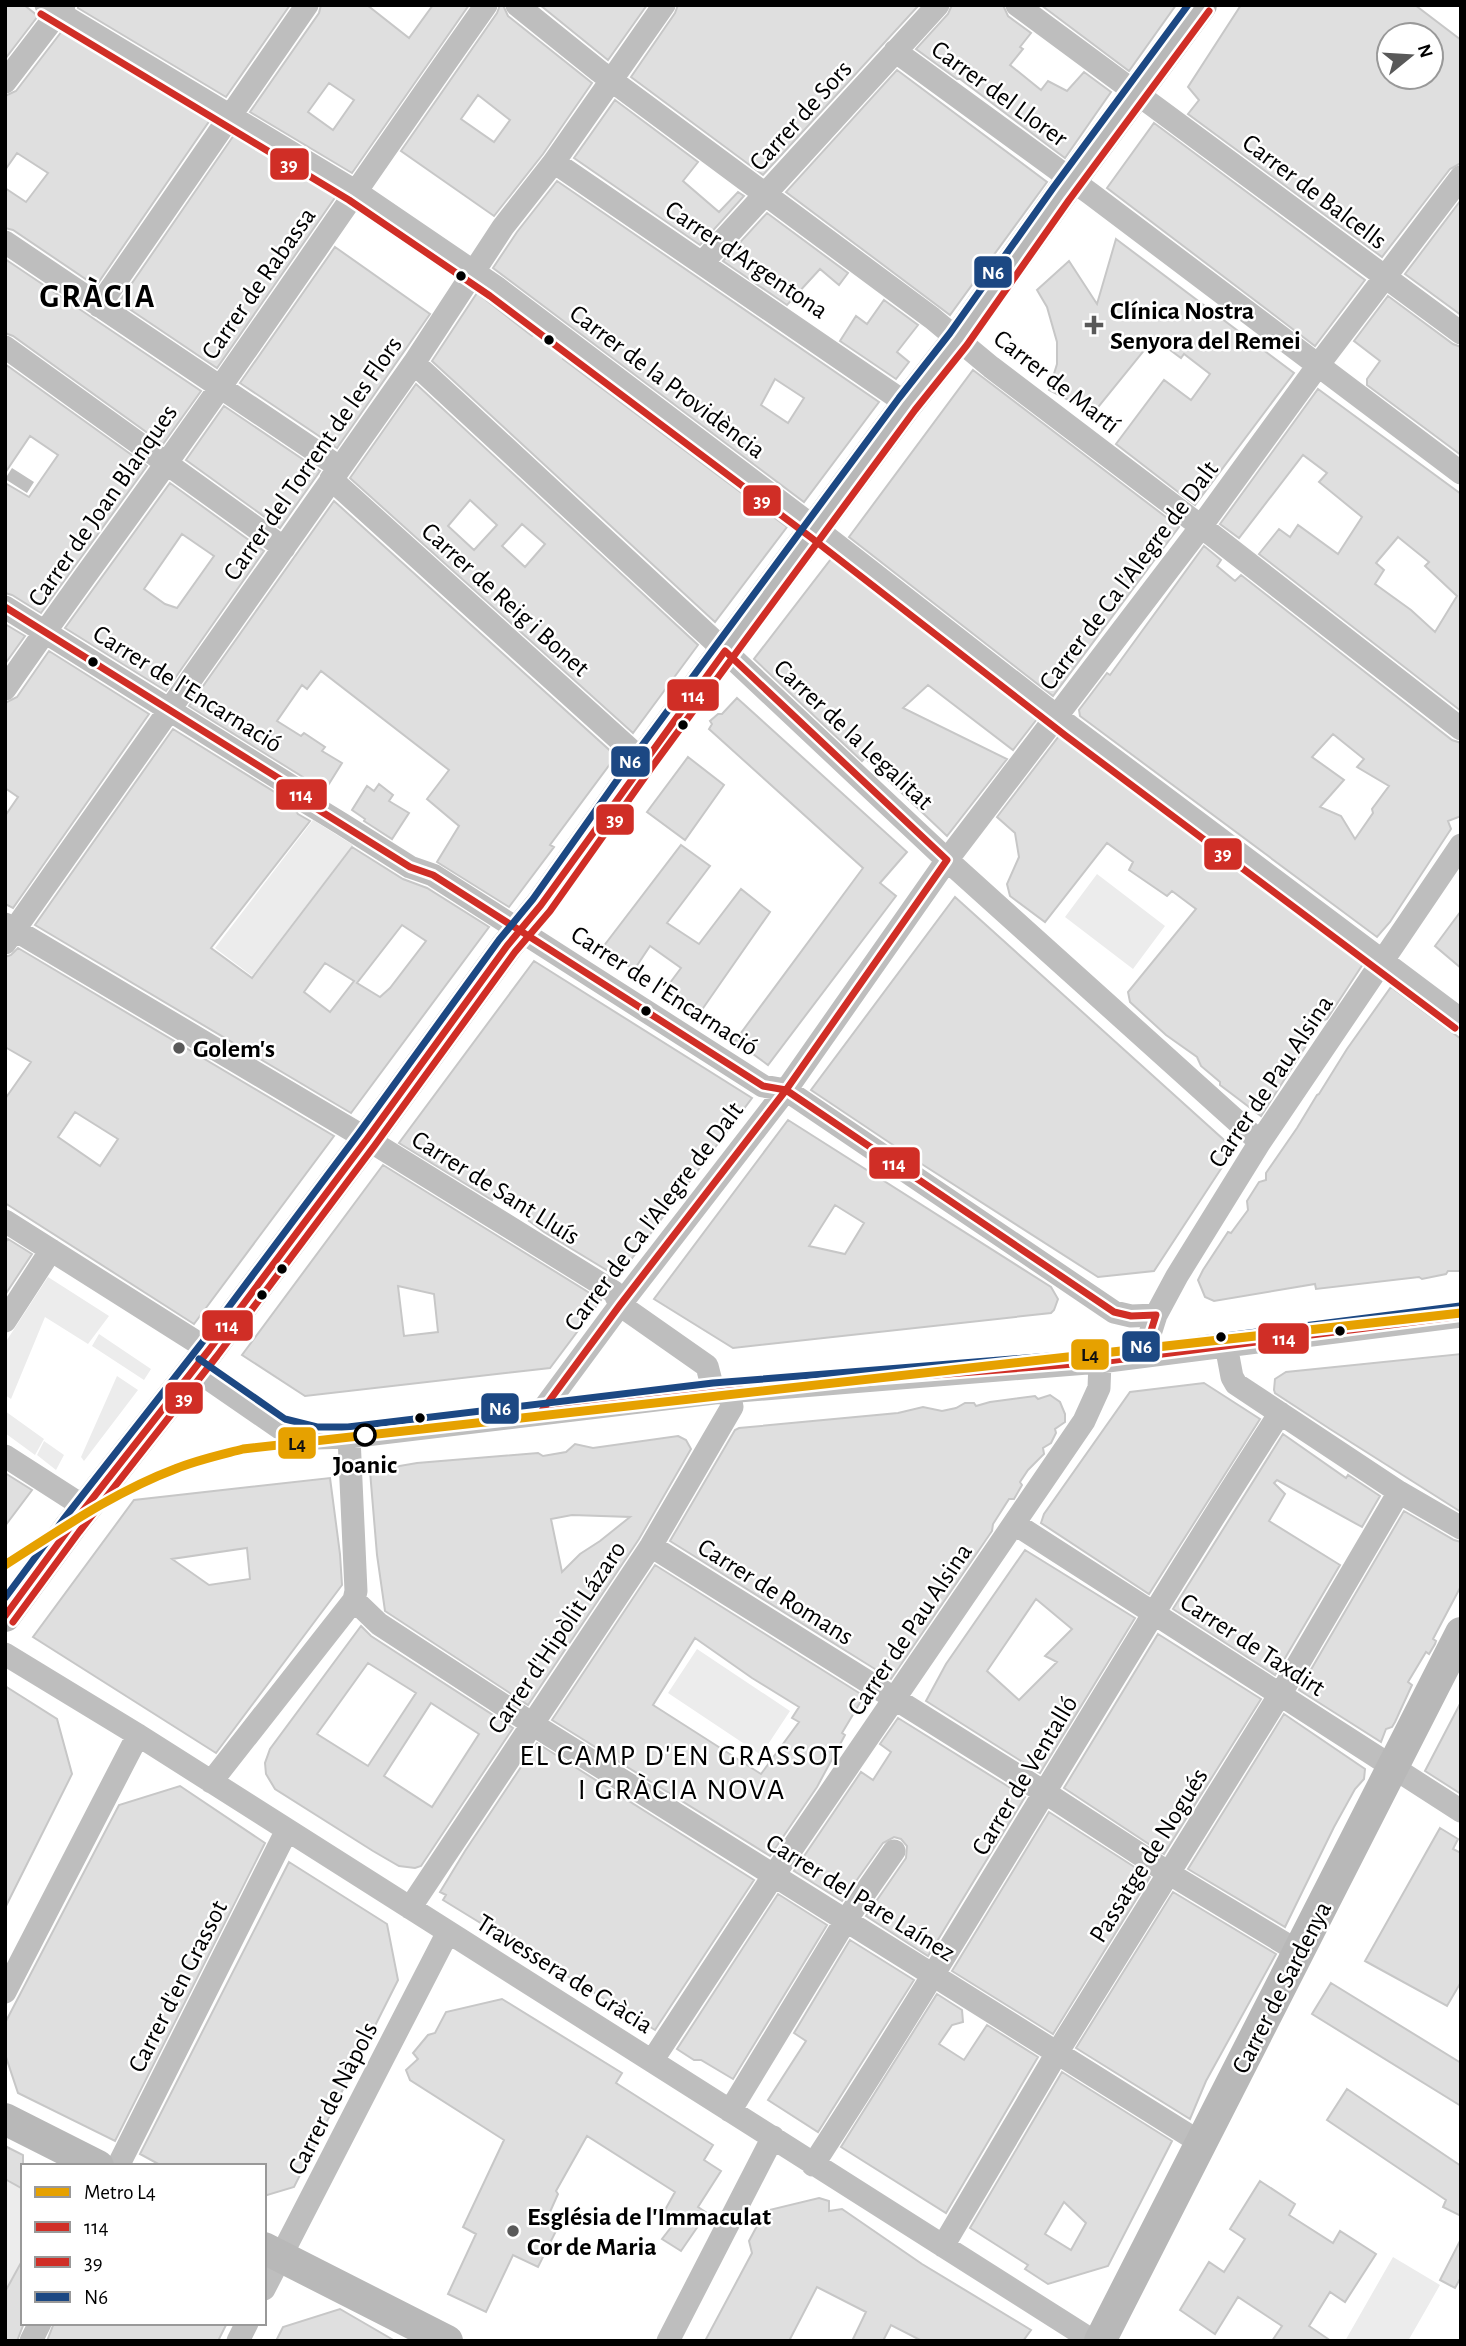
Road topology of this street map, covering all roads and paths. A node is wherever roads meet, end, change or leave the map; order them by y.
1 (307, 5) edge
2 (486, 5) edge
3 (517, 5) edge
4 (664, 5) edge
5 (938, 5) edge
6 (1017, 5) edge
7 (1201, 5) edge
8 (56, 8) edge
9 (895, 51) junction
10 (612, 80) junction
11 (5, 82) edge
12 (1137, 92) junction
13 (230, 117) junction
14 (554, 162) junction
15 (1461, 177) edge
16 (1071, 181) junction
17 (355, 191) junction
18 (765, 196) junction
19 (5, 242) edge
20 (703, 262) junction
21 (474, 272) junction
22 (1385, 279) junction
23 (99, 306) junction
24 (1461, 334) edge
25 (958, 339) junction
26 (5, 347) edge
27 (414, 363) junction
28 (1319, 365) junction
29 (220, 387) junction
30 (907, 404) junction
31 (167, 463) junction
32 (335, 473) junction
33 (1461, 473) edge
34 (1200, 526) junction
35 (815, 528) junction
36 (284, 548) junction
37 (5, 607) edge
38 (45, 633) junction
39 (725, 651) junction
40 (5, 689) edge
41 (169, 710) junction
42 (1057, 716) junction
43 (1461, 729) edge
44 (643, 761) junction
45 (1461, 845) edge
46 (947, 860) junction
47 (518, 930) junction
48 (9, 932) edge
49 (1383, 964) junction
50 (1461, 1020) edge
51 (786, 1090) junction
52 (367, 1139) junction
53 (1260, 1142) junction
54 (5, 1221) edge
55 (51, 1250) junction
56 (625, 1309) junction
57 (1156, 1315) junction
58 (1461, 1317) edge
59 (5, 1321) edge
60 (1226, 1345) junction
61 (1143, 1356) junction
62 (201, 1359) junction
63 (1100, 1362) junction
64 (722, 1392) junction
65 (541, 1412) junction
66 (1280, 1413) junction
67 (349, 1437) junction
68 (5, 1455) edge
69 (1399, 1492) junction
70 (86, 1508) junction
71 (1015, 1524) junction
72 (1461, 1528) edge
73 (651, 1546) junction
74 (354, 1600) junction
75 (1155, 1613) junction
76 (5, 1616) edge
77 (1461, 1633) edge
78 (5, 1654) edge
79 (1280, 1695) junction
80 (895, 1699) junction
81 (531, 1723) junction
82 (138, 1735) junction
83 (1393, 1767) junction
84 (211, 1782) junction
85 (1044, 1794) junction
86 (1461, 1811) edge
87 (287, 1830) junction
88 (894, 1851) dead end
89 (1170, 1874) junction
90 (774, 1875) junction
91 (410, 1908) junction
92 (846, 1920) junction
93 (447, 1932) junction
94 (1298, 1952) junction
95 (934, 1976) junction
96 (5, 1992) edge
97 (1057, 2053) junction
98 (652, 2061) junction
99 (730, 2111) junction
100 (5, 2119) edge
101 (773, 2137) junction
102 (1201, 2143) junction
103 (94, 2164) edge
104 (119, 2164) edge
105 (813, 2165) junction
106 (943, 2246) junction
107 (273, 2252) edge
108 (266, 2282) edge
109 (39, 2325) edge
110 (246, 2325) edge
111 (31, 2341) edge
112 (238, 2341) edge
113 (447, 2341) edge
114 (668, 2341) edge
115 (1093, 2341) edge
116 (1100, 2341) edge

1 - 13 street
2 - 17 street, Carrer de Rabassa
3 - 10 street, Carrer de Martí
4 - 10 street, Carrer del Torrent de les Flors
5 - 9 street, Carrer de Sors
6 - 12 street, Carrer de Balcells
7 - 12 street
8 - 11 street
8 - 13 street
9 - 16 street, Carrer del Llorer
9 - 18 street, Carrer de Sors
10 - 14 street, Carrer del Torrent de les Flors
10 - 18 street, Carrer de Martí
12 - 16 street
12 - 22 street, Carrer de Balcells
13 - 17 street
13 - 23 street
14 - 20 street, Carrer d'Argentona
14 - 21 street, Carrer del Torrent de les Flors
15 - 22 street, Carrer de Ca l'Alegre de Dalt
16 - 25 street
16 - 28 street, Carrer del Llorer
17 - 21 street, Carrer de la Providència
17 - 29 street, Carrer de Rabassa
18 - 20 street, Carrer de Sors
18 - 25 street, Carrer de Martí
19 - 23 street, Carrer de Reig i Bonet
20 - 30 street, Carrer d'Argentona
21 - 27 street, Carrer del Torrent de les Flors
21 - 35 street, Carrer de la Providència
22 - 24 street, Carrer de Balcells
22 - 28 street, Carrer de Ca l'Alegre de Dalt
23 - 29 street, Carrer de Reig i Bonet
25 - 30 street
25 - 34 street, Carrer de Martí
26 - 31 street
27 - 32 street, Carrer del Torrent de les Flors
27 - 39 street, Carrer de la Legalitat
28 - 33 street, Carrer del Llorer
28 - 34 street, Carrer de Ca l'Alegre de Dalt
29 - 31 street, Carrer de Joan Blanques
29 - 32 street, Carrer de Reig i Bonet
30 - 35 street
31 - 36 street
31 - 38 street, Carrer de Joan Blanques
32 - 36 street, Carrer del Torrent de les Flors
32 - 44 street, Carrer de Reig i Bonet
34 - 42 street, Carrer de Ca l'Alegre de Dalt
34 - 43 street, Carrer de Martí
35 - 39 street
35 - 42 street, Carrer de la Providència
36 - 41 street, Carrer del Torrent de les Flors
37 - 38 street, Carrer de l'Encarnació
38 - 40 street, Carrer de Joan Blanques
38 - 41 street, Carrer de l'Encarnació
39 - 44 street
39 - 46 street, Carrer de la Legalitat
41 - 47 street, Carrer de l'Encarnació
41 - 48 street, Carrer del Torrent de les Flors
42 - 46 street, Carrer de Ca l'Alegre de Dalt
42 - 49 street, Carrer de la Providència
44 - 47 street
45 - 49 street, Carrer de Pau Alsina
46 - 51 street, Carrer de Ca l'Alegre de Dalt
46 - 53 street, Carrer de la Legalitat
47 - 51 street, Carrer de l'Encarnació
47 - 52 street
48 - 52 street, Carrer de Sant Lluís
49 - 50 street, Carrer de la Providència
49 - 53 street, Carrer de Pau Alsina
51 - 56 street, Carrer de Ca l'Alegre de Dalt
51 - 57 street, Carrer de l'Encarnació
52 - 56 street, Carrer de Sant Lluís
52 - 62 street
53 - 57 street, Carrer de Pau Alsina
54 - 55 street
55 - 59 street
55 - 62 street
56 - 64 street, Carrer de Sant Lluís
56 - 65 street, Carrer de Ca l'Alegre de Dalt
57 - 61 street, Carrer de Pau Alsina
58 - 60 street
60 - 61 street
60 - 66 street
61 - 63 street
62 - 67 street
62 - 70 street
63 - 64 street
63 - 71 street, Carrer de Pau Alsina
64 - 65 street
64 - 73 street, Carrer d'Hipòlit Lázaro
65 - 67 street
66 - 69 street
66 - 75 street, Carrer de Ventalló
67 - 74 street
68 - 70 street
69 - 72 street
69 - 79 street, Passatge de Nogués
70 - 76 street
71 - 75 street, Carrer de Taxdirt
71 - 80 street, Carrer de Pau Alsina
73 - 80 street, Carrer de Romans
73 - 81 street, Carrer d'Hipòlit Lázaro
74 - 81 street, Carrer del Pare Laínez
74 - 84 street
75 - 79 street, Carrer de Taxdirt
75 - 85 street, Carrer de Ventalló
77 - 83 street, Carrer de Sardenya
78 - 82 street, Travessera de Gràcia
79 - 83 street, Carrer de Taxdirt
79 - 89 street, Passatge de Nogués
80 - 85 street, Carrer de Romans
80 - 90 street, Carrer de Pau Alsina
81 - 90 street, Carrer del Pare Laínez
81 - 91 street, Carrer d'Hipòlit Lázaro
82 - 84 street, Travessera de Gràcia
82 - 96 street
83 - 86 street, Carrer de Taxdirt
83 - 94 street, Carrer de Sardenya
84 - 87 street, Travessera de Gràcia
85 - 89 street, Carrer de Romans
85 - 95 street, Carrer de Ventalló
87 - 91 street, Travessera de Gràcia
87 - 104 street, Carrer d'en Grassot
88 - 92 street
89 - 94 street, Carrer de Romans
89 - 97 street, Passatge de Nogués
90 - 92 street, Carrer del Pare Laínez
90 - 98 street, Carrer de Pau Alsina
91 - 93 street, Travessera de Gràcia
92 - 95 street, Carrer del Pare Laínez
92 - 99 street
93 - 98 street, Travessera de Gràcia
93 - 107 street, Carrer de Nàpols
94 - 102 street, Carrer de Sardenya
95 - 97 street, Carrer del Pare Laínez
95 - 105 street, Carrer de Ventalló
97 - 102 street, Carrer del Pare Laínez
97 - 106 street, Passatge de Nogués
98 - 99 street, Travessera de Gràcia
99 - 101 street, Travessera de Gràcia
100 - 103 street
101 - 105 street, Travessera de Gràcia
101 - 114 street
102 - 116 street, Carrer de Sardenya
105 - 106 street, Travessera de Gràcia
106 - 115 street, Travessera de Gràcia
107 - 108 street, Carrer de Nàpols
107 - 113 street
109 - 111 street
110 - 112 street

